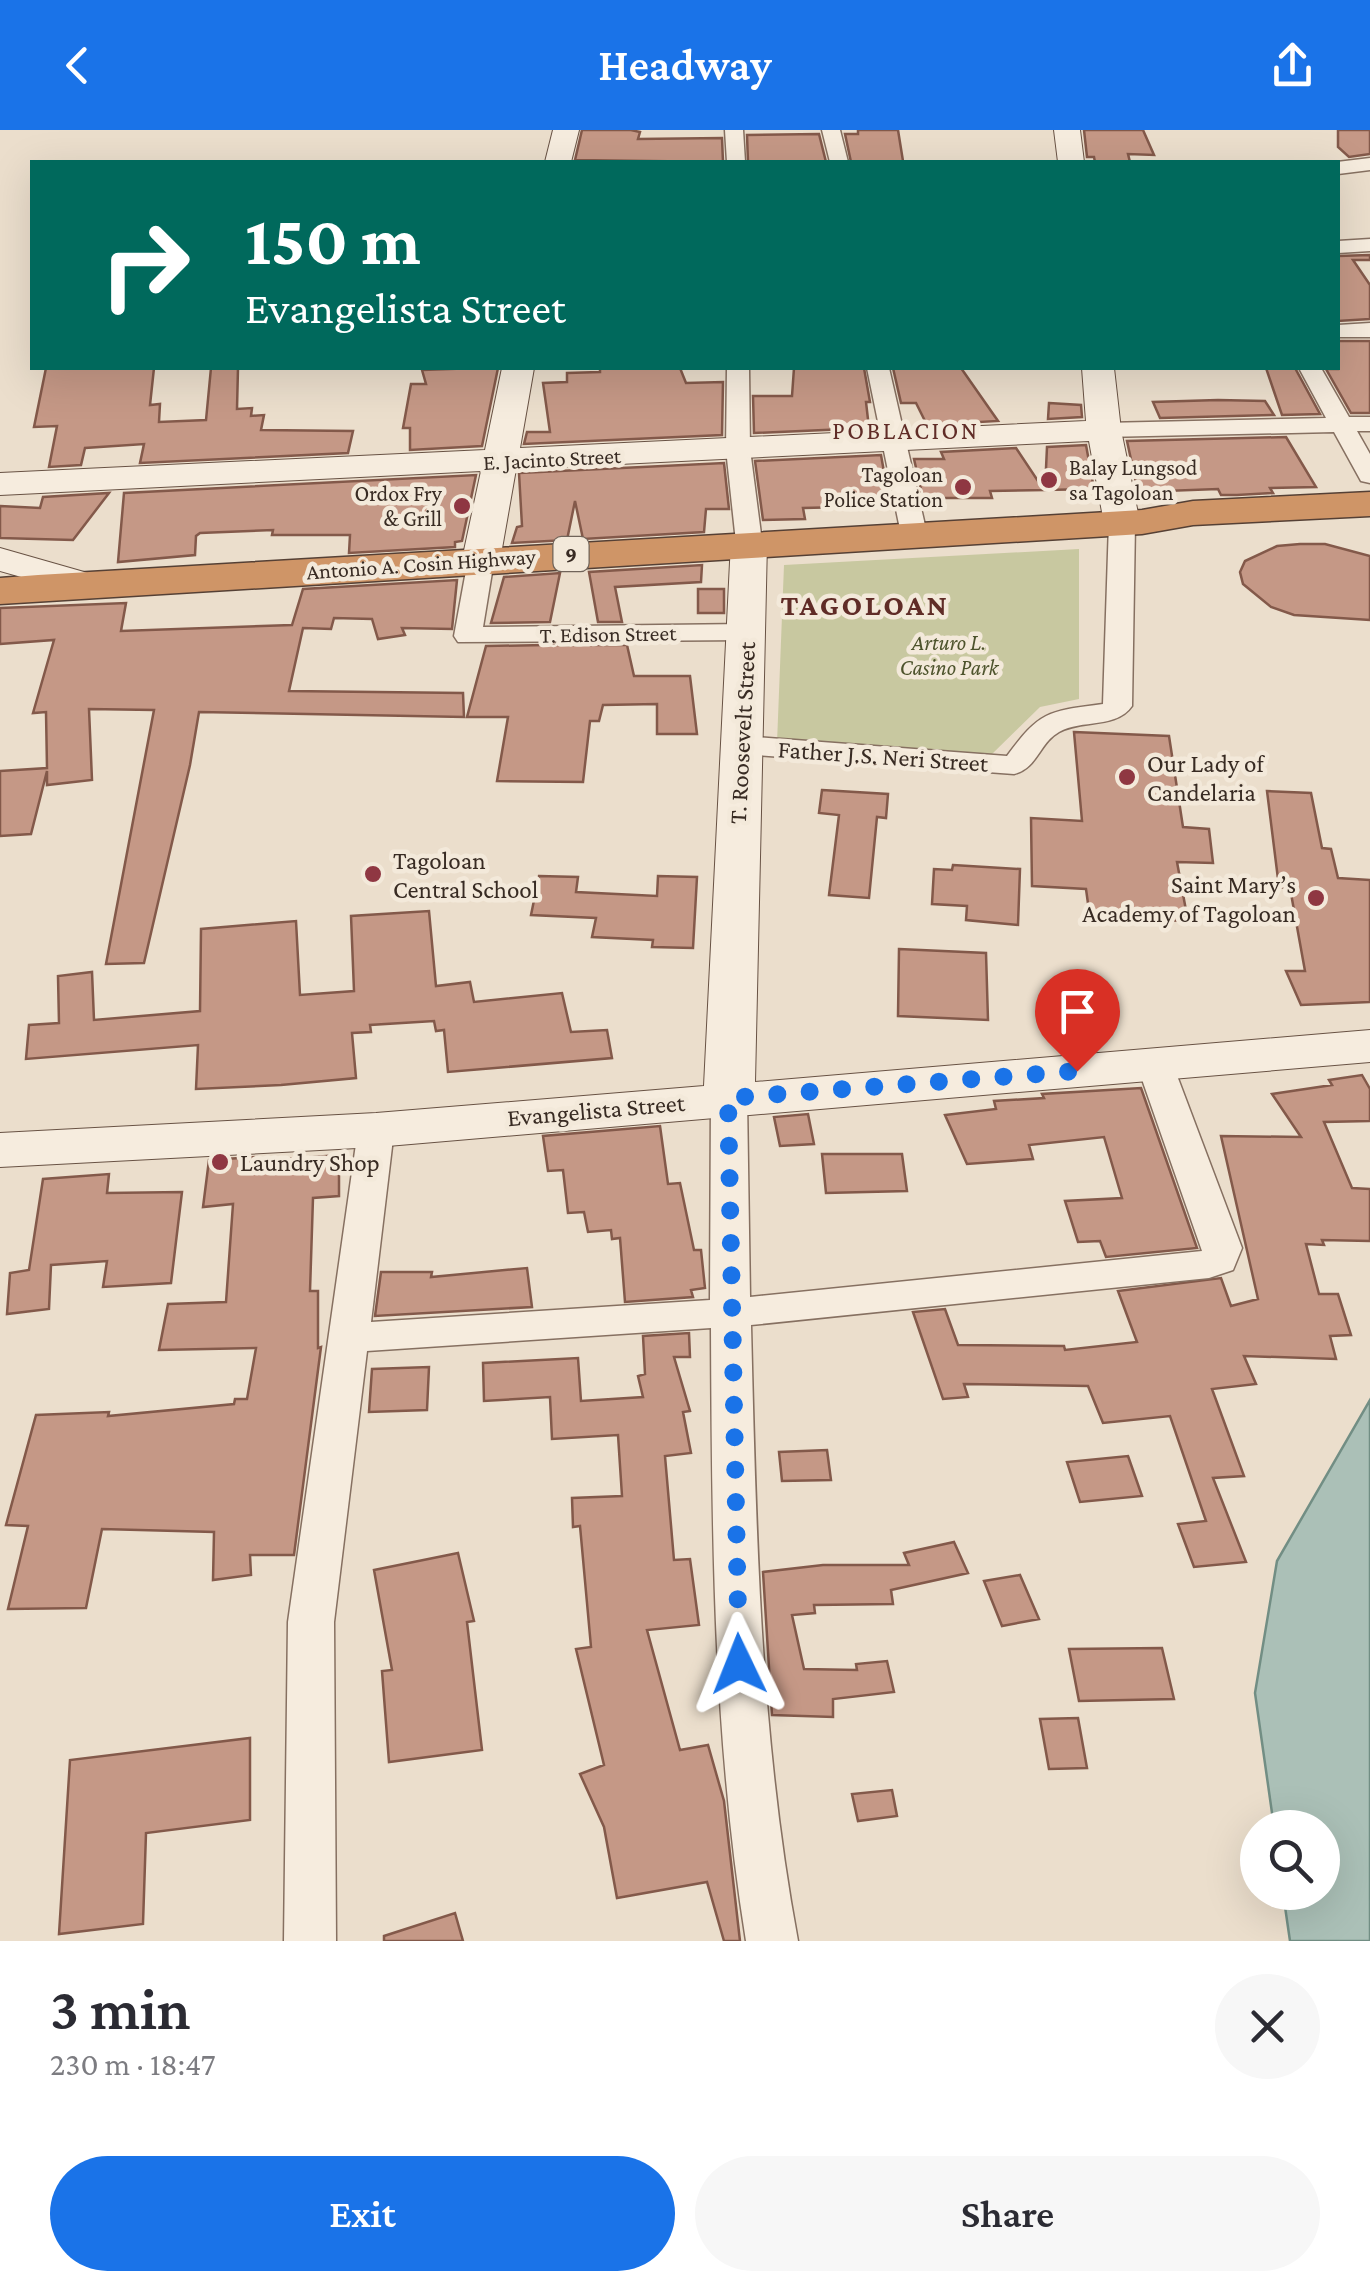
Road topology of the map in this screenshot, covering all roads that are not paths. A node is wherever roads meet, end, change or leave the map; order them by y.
1 (566, 130) edge
2 (734, 130) edge
3 (831, 130) edge
4 (1067, 130) edge
5 (558, 160) edge
6 (736, 160) edge
7 (838, 160) edge
8 (1071, 160) edge
9 (1370, 164) edge
10 (1340, 168) edge
11 (1370, 246) edge
12 (1340, 247) edge
13 (1370, 330) edge
14 (1340, 331) edge
15 (518, 370) edge
16 (738, 370) edge
17 (878, 370) edge
18 (1098, 370) edge
19 (1311, 370) edge
20 (1370, 424) edge
21 (1342, 426) junction
22 (1104, 430) junction
23 (890, 439) junction
24 (738, 449) junction
25 (502, 462) junction
26 (1370, 476) edge
27 (0, 484) edge
28 (1370, 504) edge
29 (1370, 521) edge
30 (1132, 523) junction
31 (914, 534) junction
32 (749, 542) junction
33 (0, 559) edge
34 (481, 560) junction
35 (78, 582) junction
36 (0, 590) edge
37 (747, 632) junction
38 (742, 745) junction
39 (1370, 1046) edge
40 (1155, 1065) junction
41 (728, 1098) junction
42 (376, 1130) junction
43 (0, 1150) edge
44 (730, 1313) junction
45 (346, 1338) junction
46 (310, 1941) edge
47 (772, 1941) edge

1 - 5 street
2 - 6 street
3 - 7 street
4 - 8 street
9 - 10 street
11 - 12 street
13 - 14 street
15 - 25 street
16 - 24 street, T. Roosevelt Street
17 - 23 street
18 - 22 street
19 - 21 street
20 - 21 street
21 - 22 street
21 - 26 street
22 - 23 street, E. Jacinto Street
22 - 30 street
23 - 24 street, E. Jacinto Street
23 - 31 street
24 - 25 street, E. Jacinto Street
24 - 32 street, T. Roosevelt Street
25 - 27 street, E. Jacinto Street
25 - 34 street
28 - 30 highway, Antonio A. Cosin Highway / 9
29 - 30 highway, Antonio A. Cosin Highway / 9
30 - 31 highway, Antonio A. Cosin Highway / 9
30 - 38 street, Father J.S. Neri Street
31 - 32 highway, Antonio A. Cosin Highway / 9
32 - 34 highway, Antonio A. Cosin Highway / 9
32 - 37 street, T. Roosevelt Street
33 - 35 street
34 - 35 highway, Antonio A. Cosin Highway / 9
34 - 37 street, T. Edison Street
35 - 36 highway, Antonio A. Cosin Highway / 9
37 - 38 street, T. Roosevelt Street
38 - 41 street, T. Roosevelt Street
39 - 40 street, Evangelista Street
40 - 41 street, Evangelista Street
40 - 44 street
41 - 42 street, Evangelista Street
41 - 44 street
42 - 43 street, Evangelista Street
42 - 45 street
44 - 45 street
44 - 47 street
45 - 46 street

